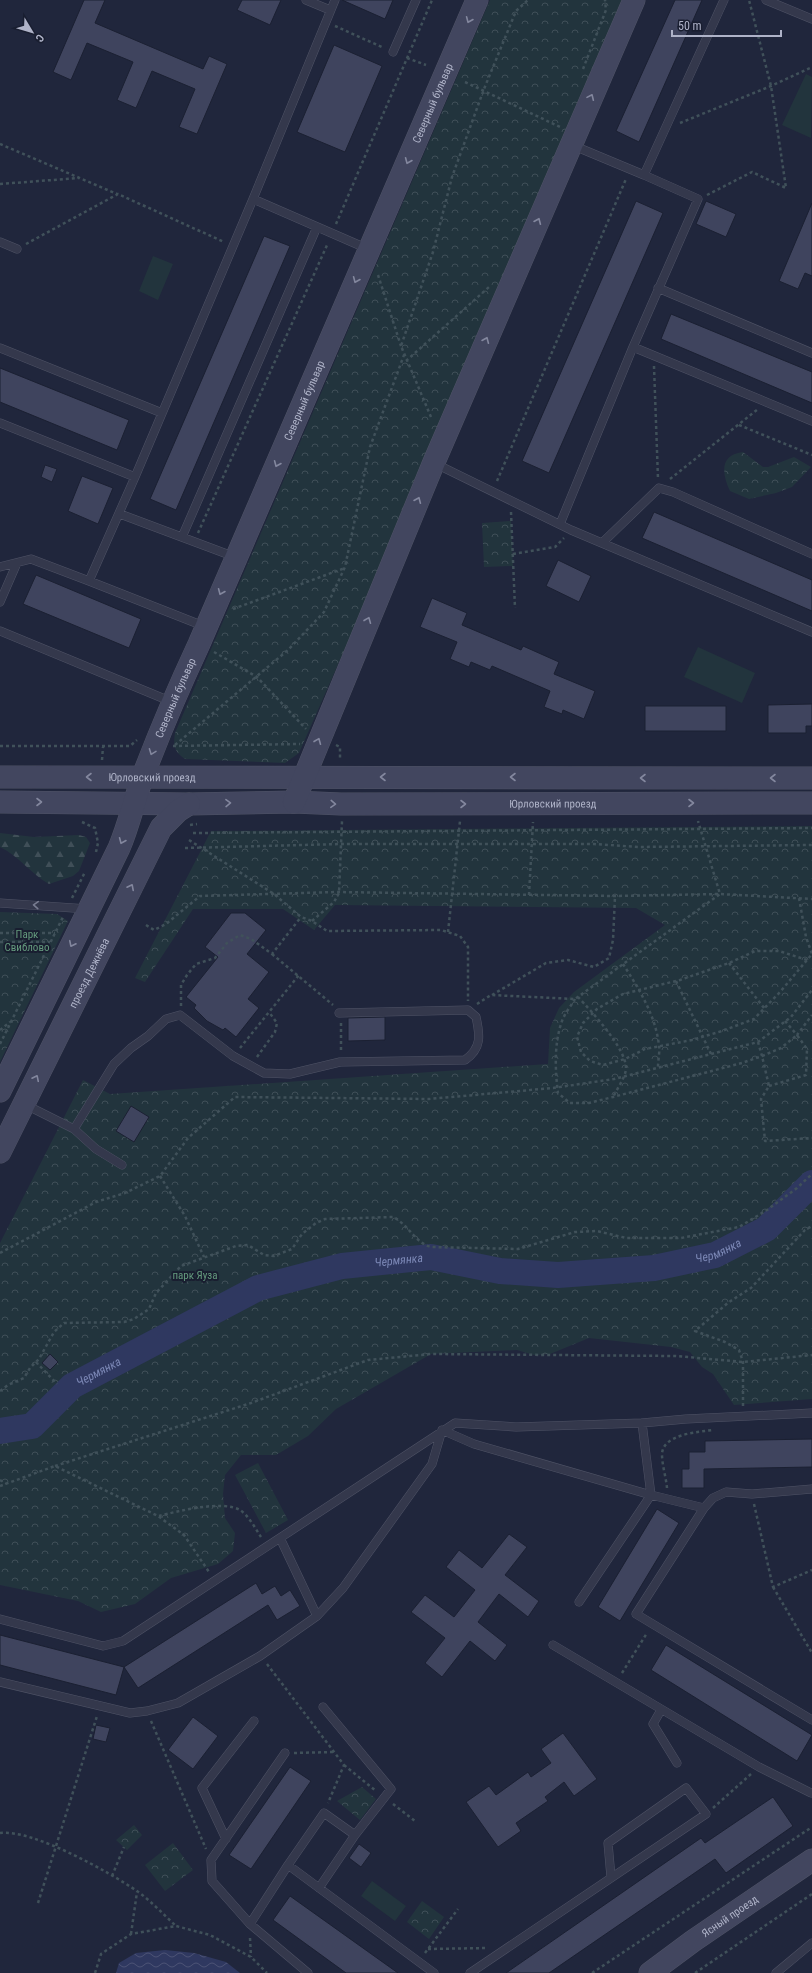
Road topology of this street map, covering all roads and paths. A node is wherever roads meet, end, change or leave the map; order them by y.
1 (306, 0) edge
2 (335, 0) edge
3 (416, 0) edge
4 (432, 0) edge
5 (477, 0) edge
6 (528, 0) edge
7 (605, 0) edge
8 (634, 0) edge
9 (724, 0) edge
10 (749, 0) edge
11 (766, 0) edge
12 (330, 10) junction
13 (812, 19) edge
14 (326, 22) junction
15 (393, 52) junction
16 (408, 58) junction
17 (426, 66) dead end
18 (812, 67) edge
19 (580, 76) dead end
20 (465, 82) dead end
21 (771, 86) junction
22 (484, 89) junction
23 (563, 119) dead end
24 (665, 129) junction
25 (563, 135) junction
26 (0, 144) edge
27 (630, 169) junction
28 (644, 175) junction
29 (80, 178) junction
30 (0, 184) edge
31 (118, 194) junction
32 (254, 199) junction
33 (698, 199) junction
34 (317, 227) junction
35 (332, 234) junction
36 (0, 242) edge
37 (234, 246) junction
38 (17, 249) joint
39 (370, 249) junction
40 (492, 280) dead end
41 (658, 288) junction
42 (401, 346) junction
43 (633, 347) junction
44 (0, 348) edge
45 (812, 353) edge
46 (404, 355) junction
47 (653, 355) junction
48 (406, 361) junction
49 (766, 403) junction
50 (162, 413) junction
51 (431, 417) dead end
52 (812, 421) edge
53 (0, 423) edge
54 (739, 425) junction
55 (811, 454) edge
56 (434, 462) junction
57 (135, 477) junction
58 (659, 488) junction
59 (492, 492) junction
60 (510, 501) junction
61 (120, 514) junction
62 (560, 524) junction
63 (572, 530) junction
64 (182, 537) junction
65 (194, 541) junction
66 (602, 543) junction
67 (513, 554) junction
68 (812, 554) edge
69 (236, 557) junction
70 (17, 563) junction
71 (0, 567) edge
72 (345, 567) junction
73 (89, 581) junction
74 (0, 602) edge
75 (515, 608) dead end
76 (205, 629) junction
77 (0, 630) edge
78 (812, 632) edge
79 (257, 677) junction
80 (172, 702) junction
81 (307, 731) dead end
82 (140, 735) dead end
83 (332, 743) dead end
84 (303, 744) dead end
85 (0, 746) edge
86 (103, 747) junction
87 (340, 760) dead end
88 (102, 762) dead end
89 (303, 777) junction
90 (0, 778) edge
91 (142, 778) junction
92 (812, 778) edge
93 (0, 802) edge
94 (294, 802) junction
95 (812, 803) edge
96 (134, 804) junction
97 (190, 804) junction
98 (342, 820) dead end
99 (460, 821) dead end
100 (533, 821) dead end
101 (698, 821) dead end
102 (95, 828) dead end
103 (700, 828) junction
104 (812, 828) edge
105 (533, 829) junction
106 (459, 830) junction
107 (342, 831) junction
108 (193, 832) dead end
109 (189, 840) dead end
110 (341, 844) junction
111 (533, 844) junction
112 (457, 845) junction
113 (812, 845) edge
114 (704, 847) junction
115 (185, 848) dead end
116 (200, 848) junction
117 (92, 858) dead end
118 (89, 866) dead end
119 (339, 893) junction
120 (274, 894) junction
121 (452, 894) junction
122 (720, 894) junction
123 (529, 895) junction
124 (615, 896) junction
125 (800, 898) junction
126 (812, 899) edge
127 (0, 903) edge
128 (67, 908) junction
129 (89, 909) junction
130 (301, 917) junction
131 (312, 921) junction
132 (146, 925) dead end
133 (448, 932) junction
134 (0, 933) edge
135 (55, 933) junction
136 (0, 942) edge
137 (50, 942) junction
138 (272, 954) junction
139 (812, 954) edge
140 (807, 960) junction
141 (729, 963) junction
142 (623, 964) junction
143 (299, 975) junction
144 (676, 981) junction
145 (640, 990) junction
146 (812, 990) edge
147 (492, 995) junction
148 (578, 996) junction
149 (575, 999) junction
150 (764, 1008) junction
151 (468, 1010) junction
152 (269, 1012) junction
153 (338, 1013) junction
154 (593, 1013) junction
155 (180, 1015) junction
156 (812, 1015) edge
157 (12, 1020) junction
158 (785, 1021) junction
159 (0, 1030) edge
160 (797, 1035) junction
161 (703, 1037) junction
162 (758, 1042) junction
163 (0, 1044) edge
164 (660, 1046) junction
165 (711, 1054) junction
166 (233, 1056) junction
167 (762, 1056) junction
168 (625, 1059) junction
169 (340, 1062) junction
170 (250, 1066) junction
171 (658, 1067) junction
172 (623, 1076) junction
173 (769, 1086) junction
174 (557, 1087) junction
175 (0, 1091) edge
176 (613, 1097) junction
177 (24, 1104) junction
178 (74, 1129) junction
179 (812, 1138) edge
180 (0, 1152) edge
181 (122, 1165) dead end
182 (812, 1174) edge
183 (160, 1176) junction
184 (812, 1226) edge
185 (0, 1253) edge
186 (204, 1257) junction
187 (812, 1355) edge
188 (36, 1362) junction
189 (743, 1362) junction
190 (57, 1384) dead end
191 (0, 1391) edge
192 (812, 1412) edge
193 (642, 1423) junction
194 (442, 1430) junction
195 (55, 1466) junction
196 (0, 1480) edge
197 (8, 1484) junction
198 (0, 1486) edge
199 (812, 1489) edge
200 (752, 1494) junction
201 (651, 1495) junction
202 (704, 1508) junction
203 (158, 1516) junction
204 (280, 1538) junction
205 (267, 1547) junction
206 (812, 1570) edge
207 (215, 1581) junction
208 (773, 1587) junction
209 (579, 1602) dead end
210 (317, 1616) junction
211 (0, 1618) edge
212 (653, 1625) junction
213 (553, 1645) dead end
214 (812, 1653) edge
215 (260, 1656) junction
216 (0, 1682) edge
217 (617, 1682) junction
218 (100, 1706) junction
219 (323, 1707) dead end
220 (661, 1710) junction
221 (147, 1712) junction
222 (812, 1720) edge
223 (254, 1721) dead end
224 (334, 1752) junction
225 (285, 1754) joint
226 (677, 1763) dead end
227 (344, 1765) junction
228 (759, 1767) junction
229 (812, 1793) edge
230 (384, 1798) junction
231 (324, 1813) junction
232 (706, 1814) junction
233 (414, 1821) dead end
234 (812, 1827) edge
235 (0, 1833) edge
236 (355, 1835) junction
237 (226, 1839) junction
238 (56, 1847) junction
239 (124, 1847) dead end
240 (211, 1860) junction
241 (812, 1860) edge
242 (288, 1865) junction
243 (112, 1876) junction
244 (611, 1878) junction
245 (319, 1888) junction
246 (137, 1891) junction
247 (812, 1894) edge
248 (38, 1903) dead end
249 (458, 1909) dead end
250 (250, 1924) junction
251 (176, 1926) junction
252 (131, 1934) junction
253 (812, 1943) edge
254 (507, 1948) junction
255 (428, 1949) junction
256 (418, 1962) junction
257 (96, 1973) edge
258 (267, 1973) edge
259 (308, 1973) edge
260 (434, 1973) edge
261 (470, 1973) edge
262 (592, 1973) edge
263 (650, 1973) edge
264 (695, 1973) edge
265 (776, 1973) edge

1 - 12 lane
2 - 12 lane
3 - 15 lane
4 - 16 path
5 -> 39 main road, Северный бульвар
6 - 22 path
7 - 19 path
25 -> 8 main road
9 - 24 lane
10 - 21 path
11 - 13 lane
12 - 14 lane
14 - 15 path
14 - 32 lane
15 - 16 path
16 - 17 path
16 - 35 path
18 - 21 path
20 - 22 path
21 - 24 path
21 - 33 path
22 - 25 path
22 - 42 path
23 - 25 path
24 - 28 lane
25 - 27 lane
56 -> 25 main road
26 - 29 path
27 - 28 lane
27 - 59 path
28 - 33 lane
29 - 30 path
29 - 31 path
31 - 37 path
31 - 38 path
32 - 34 lane
32 - 37 lane
33 - 41 lane
34 - 35 lane
34 - 64 lane
35 - 39 lane
35 - 65 path
36 - 38 lane
37 - 50 lane
39 - 42 path
39 -> 69 main road, Северный бульвар
40 - 48 path
41 - 43 lane
41 - 45 lane
42 - 46 path
43 - 47 lane
43 - 62 lane
44 - 50 lane
46 - 48 path
46 - 72 path
47 - 49 lane
47 - 58 path
48 - 51 path
49 - 52 lane
49 - 54 path
50 - 57 lane
53 - 57 lane
54 - 55 path
54 - 58 path
56 - 59 lane
89 -> 56 main road
57 - 61 lane
58 - 66 lane
58 - 68 lane
59 - 60 lane
60 - 62 lane
60 - 67 path
61 - 64 lane
61 - 73 lane
62 - 63 lane
63 - 66 lane
63 - 67 path
64 - 65 lane
65 - 69 lane
66 - 78 lane
67 - 75 path
69 -> 76 main road, Северный бульвар
70 - 71 lane
70 - 73 lane
70 - 74 lane
72 - 76 path
72 - 79 path
73 - 76 lane
76 - 79 path
76 - 80 main road, Северный бульвар
77 - 80 lane
79 - 81 path
79 - 84 path
80 -> 91 main road, Северный бульвар
82 - 86 path
83 - 87 path
85 - 86 path
86 - 88 path
89 - 91 main road, Юрловский проезд
92 -> 89 main road, Юрловский проезд
89 - 94 main road
91 -> 90 main road, Юрловский проезд
91 - 96 main road, Северный бульвар
93 -> 96 main road, Юрловский проезд
94 -> 95 main road, Юрловский проезд
97 -> 94 main road, Юрловский проезд
96 - 97 main road, Юрловский проезд
96 -> 129 main road
177 -> 97 main road, проезд Дежнёва
98 - 107 path
99 - 106 path
100 - 105 path
101 - 103 path
102 - 117 path
103 - 104 path
103 - 105 path
103 - 114 path
105 - 106 path
105 - 111 path
106 - 107 path
106 - 112 path
107 - 108 path
107 - 110 path
109 - 116 path
110 - 112 path
110 - 116 path
110 - 119 path
111 - 112 path
111 - 114 path
111 - 123 path
112 - 121 path
113 - 114 path
114 - 122 path
115 - 116 path
116 - 120 path
118 - 128 path
119 - 120 path
119 - 121 path
119 - 131 path
120 - 130 path
120 - 132 path
121 - 123 path
121 - 133 path
122 - 124 path
122 - 125 path
122 - 142 path
123 - 124 path
124 - 147 path
125 - 126 path
125 - 139 path
128 -> 127 lane
128 - 129 lane
128 - 135 path
129 -> 175 main road
130 - 131 path
130 - 138 path
131 - 133 path
133 - 151 path
134 - 135 path
135 - 137 path
136 - 137 path
137 - 157 path
138 - 143 path
138 - 155 path
139 - 140 path
140 - 141 path
140 - 150 path
141 - 144 path
141 - 150 path
142 - 145 path
142 - 148 path
143 - 152 path
143 - 153 path
144 - 145 path
144 - 161 path
145 - 154 path
145 - 164 path
146 - 158 path
147 - 149 path
147 - 151 path
148 - 149 path
148 - 154 path
149 - 174 path
150 - 161 path
151 - 153 lane
151 - 169 lane
152 - 166 path
152 - 170 path
153 - 169 path
154 - 168 path
154 - 168 path
155 - 166 lane
155 - 178 lane
156 - 160 path
157 - 159 path
157 - 163 path
158 - 160 path
158 - 162 path
160 - 167 path
160 - 173 path
161 - 164 path
161 - 165 path
162 - 165 path
162 - 167 path
164 - 168 path
164 - 171 path
165 - 171 path
166 - 170 lane
167 - 173 path
167 - 176 path
168 - 172 path
169 - 170 lane
171 - 172 path
172 - 174 path
172 - 176 path
173 - 179 path
174 - 176 path
174 - 183 path
177 - 178 lane
177 - 180 main road, проезд Дежнёва
178 - 181 lane
182 - 186 path
183 - 185 path
183 - 186 path
184 - 189 path
186 - 188 path
187 - 189 path
188 - 190 path
188 - 191 path
189 - 195 path
192 - 193 lane
193 - 194 lane
193 - 201 lane
194 - 201 lane
194 - 204 lane
194 - 210 lane
195 - 197 path
195 - 203 path
196 - 197 path
197 - 198 path
199 - 200 lane
200 - 202 lane
200 - 208 path
201 - 202 lane
201 - 209 lane
202 - 212 lane
203 - 205 path
203 - 207 path
204 - 205 lane
204 - 210 lane
205 - 207 lane
206 - 208 path
207 - 211 lane
208 - 214 path
210 - 215 lane
212 - 217 path
212 - 222 lane
213 - 217 lane
215 - 221 lane
215 - 224 path
216 - 218 lane
217 - 220 lane
218 - 221 lane
218 - 238 path
219 - 230 lane
220 - 226 lane
220 - 228 lane
221 - 240 path
223 - 237 lane
224 - 225 path
224 - 227 path
225 - 237 lane
227 - 230 path
227 - 231 path
228 - 229 lane
228 - 232 path
230 - 233 path
230 - 236 lane
231 - 236 lane
231 - 242 lane
232 - 244 lane
232 - 244 lane
234 - 262 path
235 - 238 path
236 - 245 lane
237 - 240 lane
238 - 243 path
238 - 248 path
239 - 243 path
240 - 250 lane
241 - 263 main road, Ясный проезд
242 - 245 lane
242 - 250 lane
243 - 246 path
244 - 254 lane
245 - 256 lane
246 - 251 path
246 - 252 path
247 - 264 path
249 - 255 path
250 - 259 lane
251 - 252 path
251 - 258 path
252 - 257 path
253 - 265 lane
254 - 255 path
254 - 261 lane
255 - 256 path
256 - 260 lane

